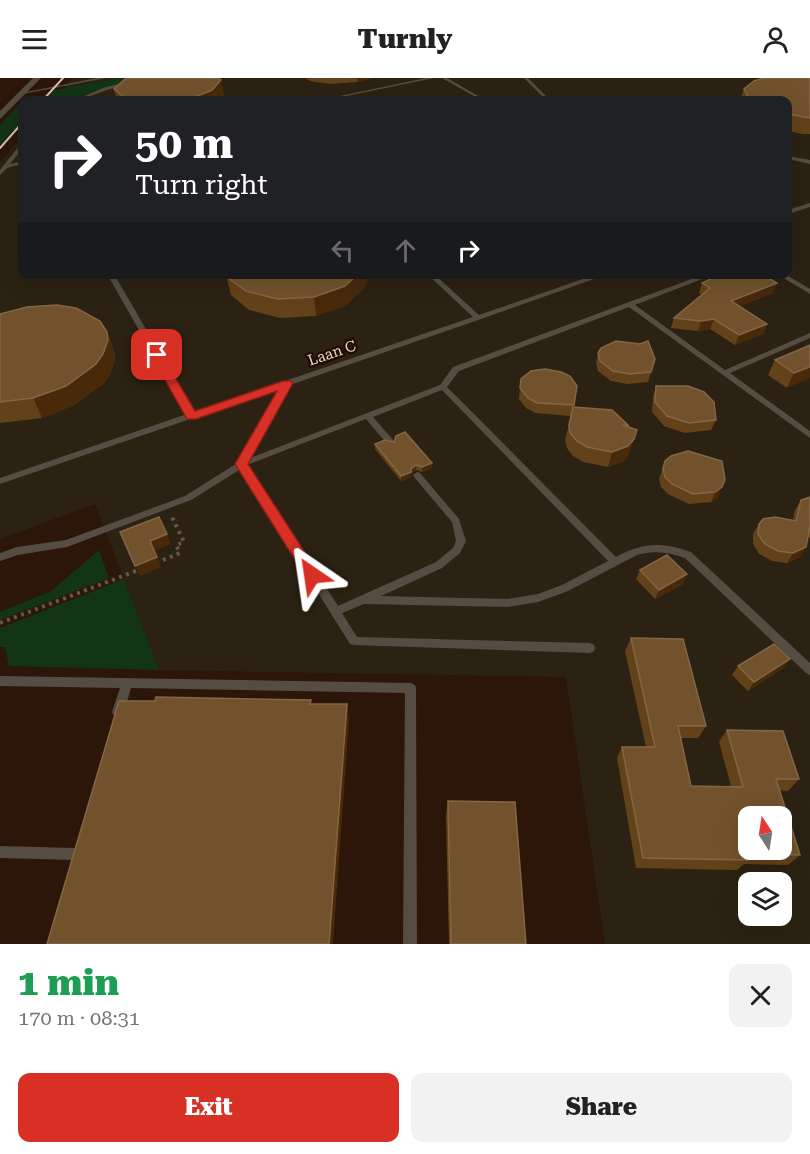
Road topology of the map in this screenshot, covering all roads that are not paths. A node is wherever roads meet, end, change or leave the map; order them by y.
1 (37, 78) edge
2 (104, 78) edge
3 (146, 78) edge
4 (432, 78) edge
5 (444, 78) edge
6 (526, 78) edge
7 (23, 93) junction
8 (20, 96) edge
9 (87, 96) edge
10 (343, 96) edge
11 (476, 96) edge
12 (544, 96) edge
13 (18, 98) edge
14 (0, 116) edge
15 (18, 152) edge
16 (792, 159) edge
17 (810, 162) edge
18 (18, 164) edge
19 (5, 167) junction
20 (0, 173) edge
21 (810, 205) edge
22 (792, 211) edge
23 (113, 279) edge
24 (436, 279) edge
25 (591, 279) edge
26 (699, 279) edge
27 (788, 279) edge
28 (810, 292) edge
29 (630, 305) junction
30 (479, 318) junction
31 (810, 335) edge
32 (724, 373) junction
33 (287, 383) junction
34 (443, 387) junction
35 (192, 416) junction
36 (368, 416) junction
37 (810, 435) edge
38 (391, 443) edge
39 (242, 464) junction
40 (417, 475) dead end
41 (0, 481) edge
42 (0, 557) edge
43 (615, 562) junction
44 (363, 600) junction
45 (336, 612) junction
46 (590, 648) dead end
47 (810, 670) edge
48 (0, 681) edge
49 (127, 683) junction
50 (113, 729) edge
51 (0, 852) edge
52 (76, 854) edge
53 (410, 944) edge

1 - 7 street
2 - 7 lane
3 - 9 lane
4 - 10 lane
5 - 11 lane
6 - 12 lane
7 - 8 street
13 - 14 street
15 - 19 lane
16 - 17 lane
18 - 19 lane
19 - 20 lane
21 - 22 lane
23 - 35 lane
24 - 30 lane
25 - 30 lane, Laan C
26 - 29 lane
27 - 28 lane
29 - 32 lane
29 - 34 lane
30 - 33 lane, Laan C
31 - 32 lane
32 - 37 lane
33 - 35 lane, Laan C
33 - 39 lane
34 - 36 lane
34 - 43 lane
35 - 41 lane, Laan C
36 - 38 lane
36 - 39 lane
39 - 42 lane
39 - 45 lane
40 - 44 lane
43 - 44 lane
43 - 47 lane
44 - 45 lane
45 - 46 lane
48 - 49 lane
49 - 50 lane
49 - 53 lane
51 - 52 lane

